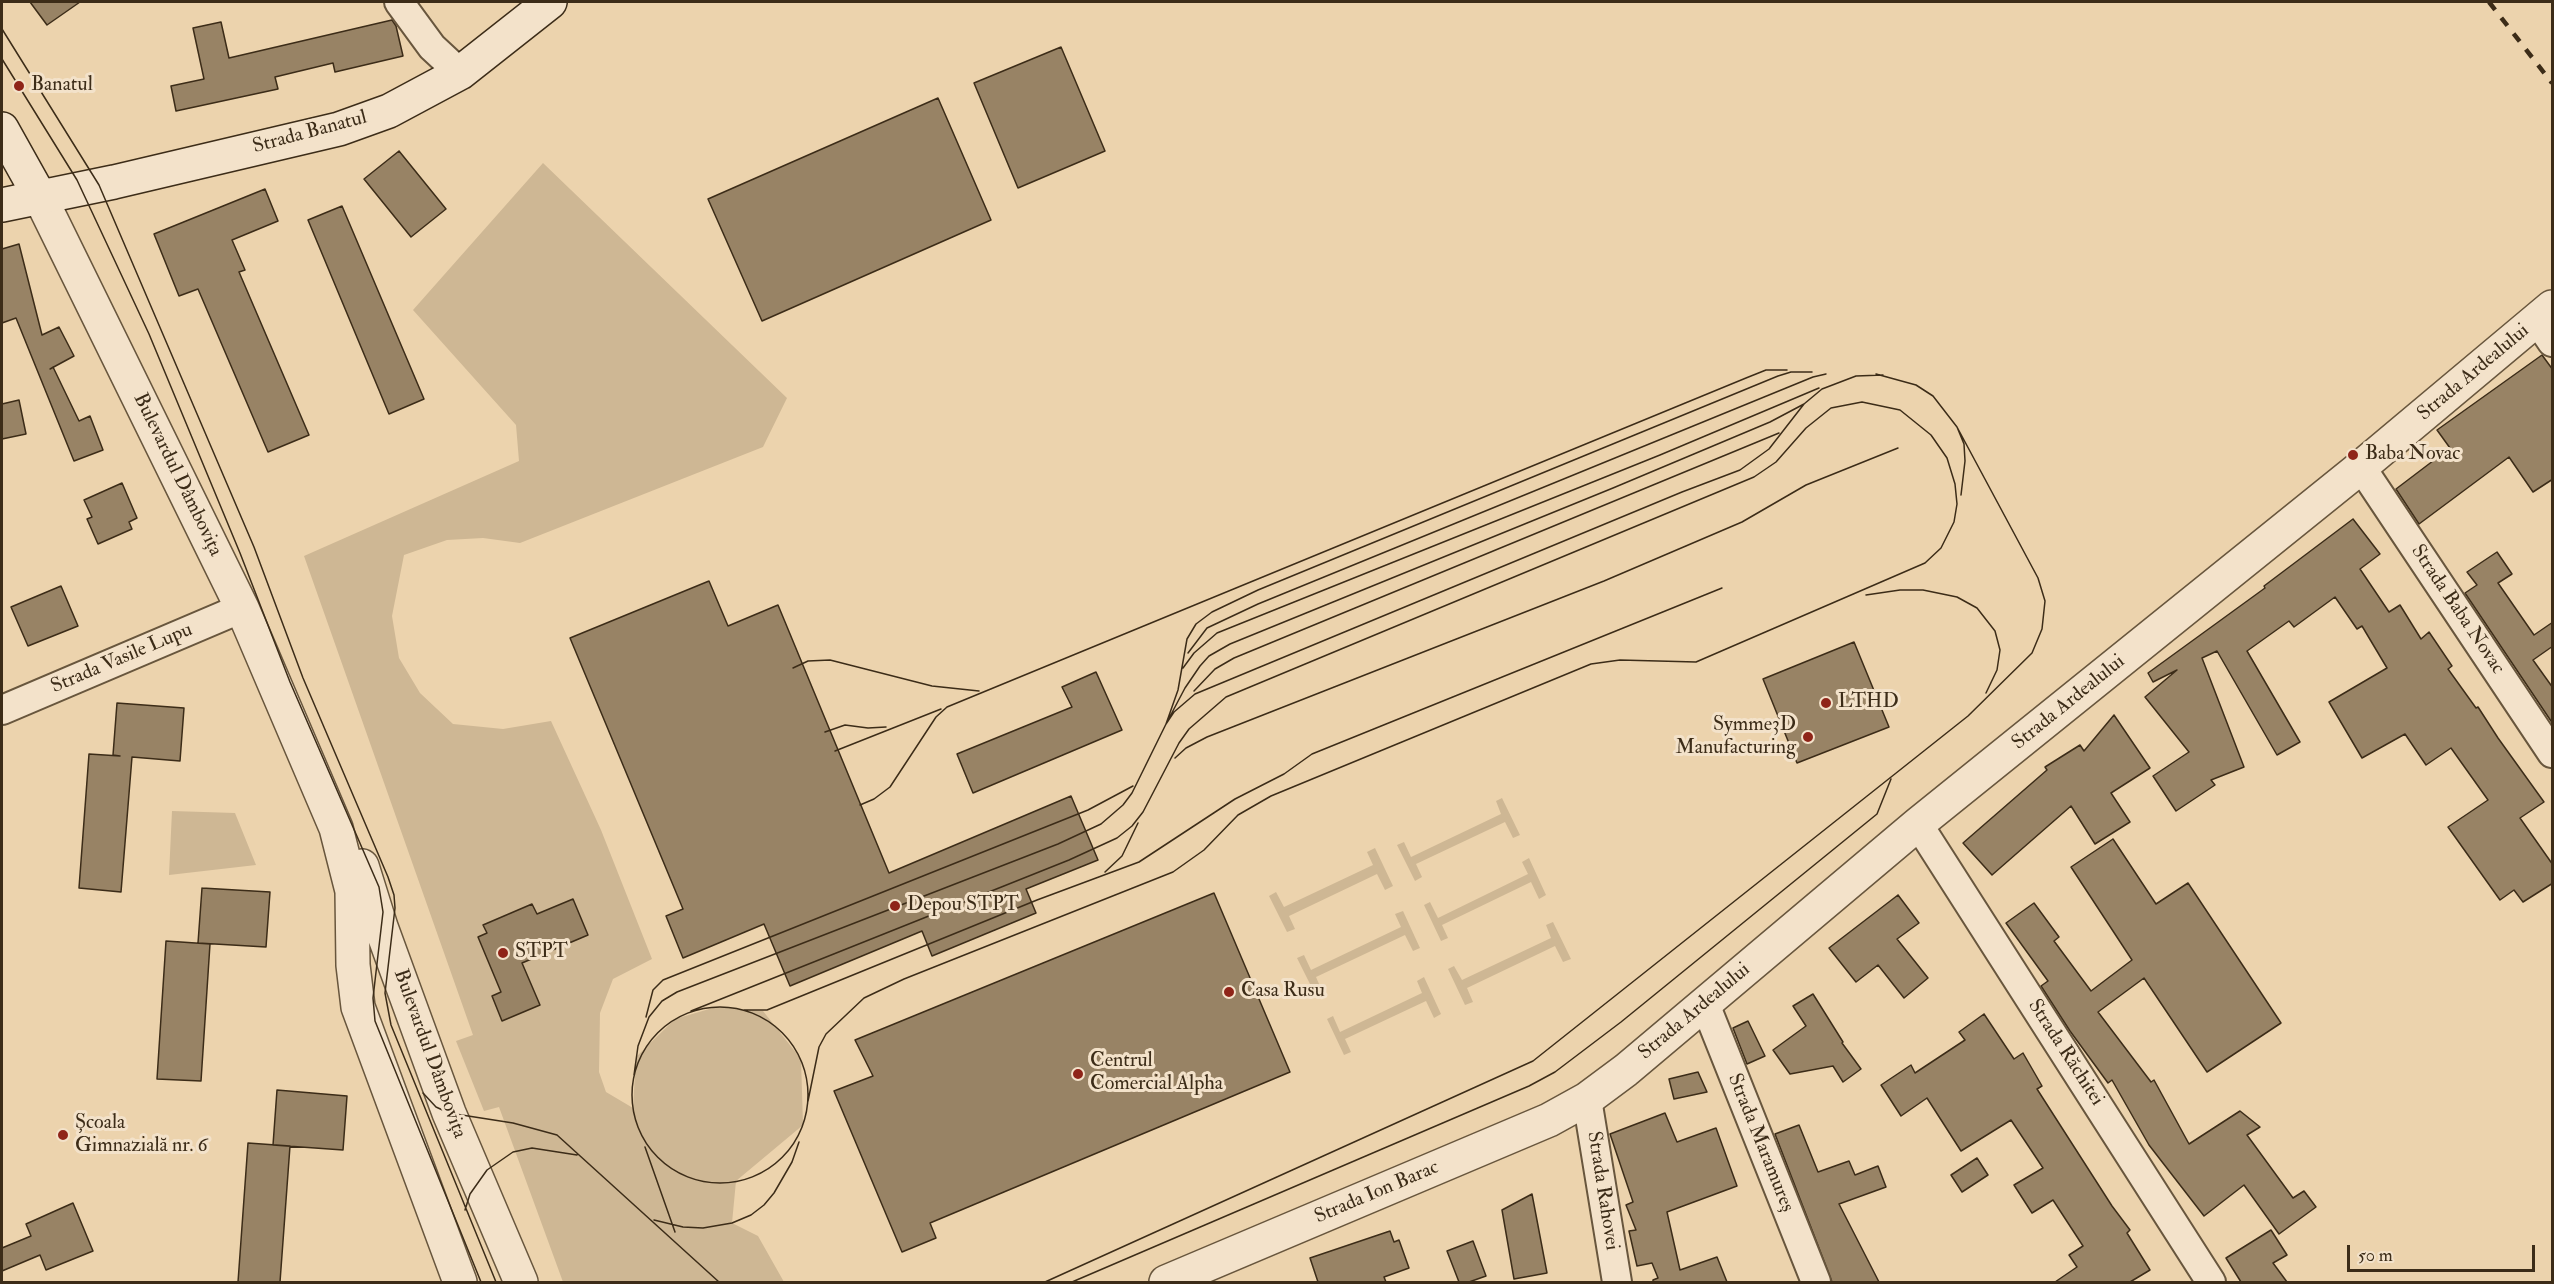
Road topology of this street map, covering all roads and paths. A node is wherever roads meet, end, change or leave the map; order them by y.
1 (399, 2) edge
2 (550, 2) edge
3 (460, 73) junction
4 (2, 129) edge
5 (40, 197) junction
6 (2, 205) edge
7 (2547, 323) edge
8 (2361, 467) junction
9 (242, 608) junction
10 (2, 710) edge
11 (2553, 753) edge
12 (1918, 824) junction
13 (336, 828) junction
14 (1705, 1004) junction
15 (1587, 1099) junction
16 (460, 1282) edge
17 (521, 1282) edge
18 (1166, 1282) edge
19 (1617, 1282) edge
20 (1816, 1282) edge
21 (2211, 1282) edge

1 - 3 street
2 - 3 street, Strada Banatul
3 - 5 street, Strada Banatul
4 - 5 street, Bulevardul Dâmbovița
5 - 6 street, Strada Banatul
5 - 9 street, Bulevardul Dâmbovița
7 - 8 street, Strada Ardealului
8 - 11 street, Strada Baba Novac
8 - 12 street, Strada Ardealului
9 - 10 street, Strada Vasile Lupu
9 - 13 street, Bulevardul Dâmbovița
12 - 14 street, Strada Ardealului
12 - 21 street, Strada Răchitei
13 - 16 street, Bulevardul Dâmbovița
13 - 17 street, Bulevardul Dâmbovița
14 - 15 street, Strada Ardealului
14 - 20 street, Strada Maramureș
15 - 18 street, Strada Ion Barac
15 - 19 street, Strada Rahovei

